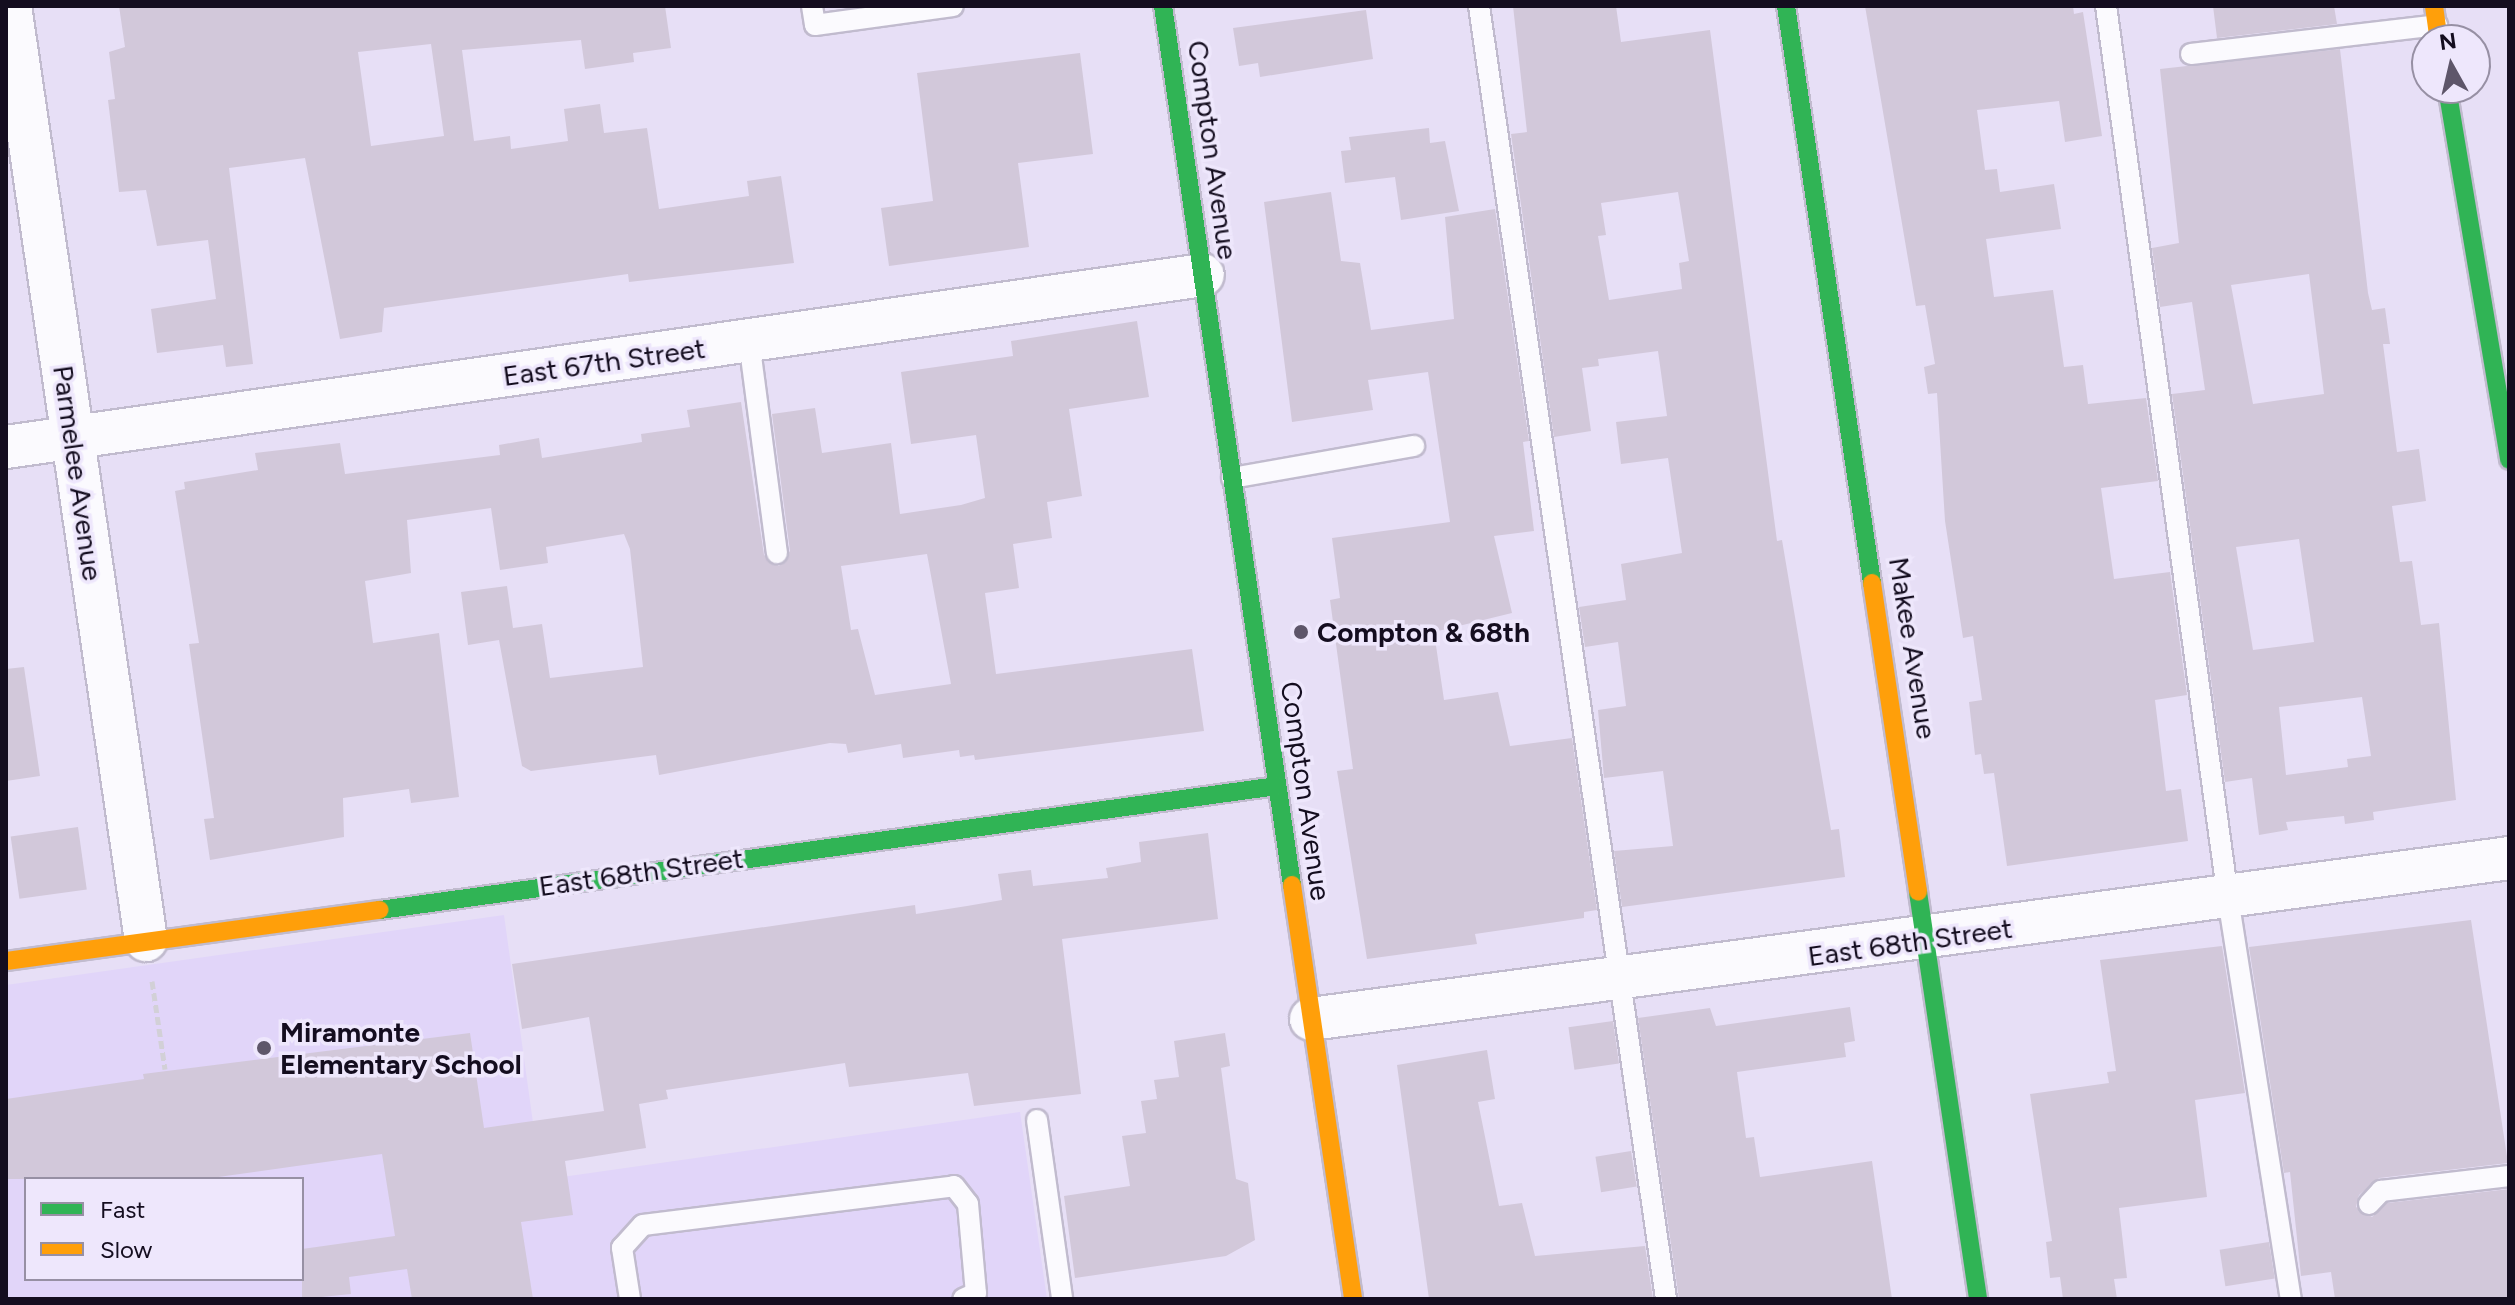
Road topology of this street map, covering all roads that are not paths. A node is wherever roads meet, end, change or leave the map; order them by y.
1 (10, 6) edge
2 (812, 6) edge
3 (953, 6) edge
4 (1163, 6) edge
5 (1479, 6) edge
6 (1786, 6) edge
7 (2106, 6) edge
8 (2411, 27) edge
9 (2191, 54) dead end
10 (2450, 104) edge
11 (1203, 275) junction
12 (749, 341) junction
13 (73, 439) junction
14 (1414, 446) dead end
15 (6, 447) edge
16 (2509, 460) edge
17 (1232, 478) junction
18 (777, 553) dead end
19 (1277, 786) junction
20 (2509, 858) edge
21 (2228, 898) junction
22 (146, 940) junction
23 (1929, 940) junction
24 (6, 961) edge
25 (1618, 980) junction
26 (1311, 1019) junction
27 (1037, 1120) dead end
28 (2509, 1176) edge
29 (2369, 1204) dead end
30 (630, 1299) edge
31 (963, 1299) edge
32 (1062, 1299) edge
33 (1353, 1299) edge
34 (1666, 1299) edge
35 (1978, 1299) edge
36 (2291, 1299) edge

1 - 13 street, Parmelee Avenue
2 - 3 lane
4 - 11 street, Compton Avenue
5 - 25 lane
6 - 23 street, Makee Avenue
7 - 21 lane
8 - 9 lane
10 - 16 street
11 - 12 street, East 67th Street
11 - 17 street, Compton Avenue
12 - 13 street, East 67th Street
12 - 18 lane
13 - 15 street, East 67th Street
13 - 22 street, Parmelee Avenue
14 - 17 lane
17 - 19 street, Compton Avenue
19 - 22 street, East 68th Street
19 - 26 street, Compton Avenue
20 - 21 street, East 68th Street
21 - 23 street, East 68th Street
21 - 36 lane
22 - 24 street, East 68th Street
23 - 25 street, East 68th Street
23 - 35 street, Makee Avenue
25 - 26 street, East 68th Street
25 - 34 lane
26 - 33 street, Compton Avenue
27 - 32 lane
28 - 29 lane
30 - 31 lane

